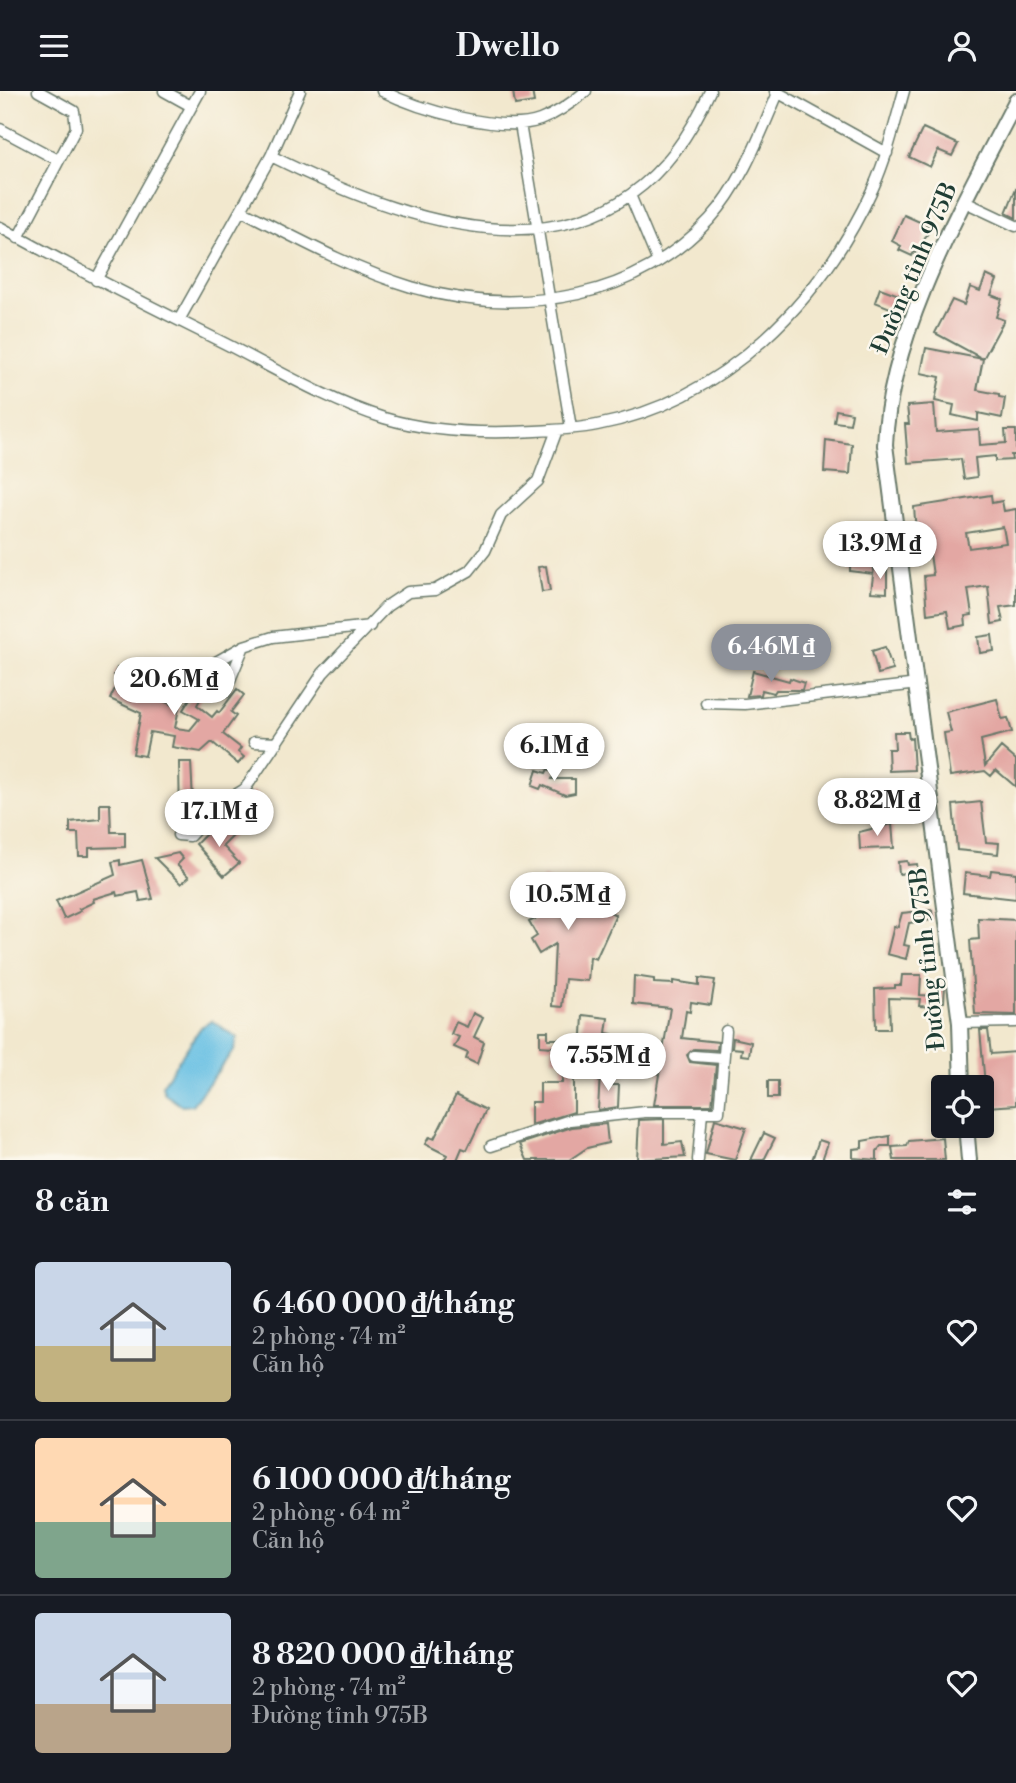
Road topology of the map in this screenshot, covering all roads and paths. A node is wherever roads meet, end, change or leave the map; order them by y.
1 (38, 91) edge
2 (164, 91) edge
3 (200, 91) edge
4 (300, 91) edge
5 (382, 91) edge
6 (586, 91) edge
7 (710, 91) edge
8 (904, 91) edge
9 (777, 92) edge
10 (1016, 101) edge
11 (191, 107) junction
12 (520, 124) junction
13 (0, 129) edge
14 (887, 152) junction
15 (271, 156) junction
16 (58, 160) junction
17 (630, 195) junction
18 (965, 202) junction
19 (241, 210) junction
20 (1016, 226) edge
21 (0, 227) edge
22 (537, 228) junction
23 (18, 238) junction
24 (658, 262) junction
25 (96, 280) junction
26 (549, 300) junction
27 (179, 320) junction
28 (571, 428) junction
29 (557, 430) junction
30 (370, 625) junction
31 (244, 646) junction
32 (918, 684) junction
33 (225, 692) dead end
34 (177, 699) dead end
35 (706, 703) dead end
36 (254, 742) dead end
37 (277, 743) junction
38 (178, 835) dead end
39 (1016, 1022) edge
40 (960, 1023) junction
41 (726, 1031) dead end
42 (694, 1056) dead end
43 (722, 1058) junction
44 (962, 1075) edge
45 (702, 1112) junction
46 (967, 1138) edge
47 (491, 1146) dead end
48 (698, 1160) edge
49 (969, 1160) edge

1 - 16 street
2 - 11 street
3 - 11 street
4 - 15 street
5 - 12 street
6 - 12 street
7 - 17 street
8 - 14 street
9 - 14 street
9 - 24 street
10 - 18 main road, Đường tỉnh 975B
11 - 25 street
12 - 22 street
13 - 16 street
14 - 28 street
15 - 19 street
15 - 22 street
16 - 23 street
17 - 22 street
17 - 24 street
18 - 20 street
18 - 32 main road, Đường tỉnh 975B
19 - 26 street
19 - 27 street
21 - 23 street
22 - 26 street
23 - 25 street
24 - 26 street
25 - 27 street
26 - 28 street
27 - 29 street
28 - 29 street
29 - 30 street
30 - 31 street
30 - 37 street
31 - 33 street
31 - 34 street
32 - 35 street
32 - 40 main road, Đường tỉnh 975B
36 - 37 street
37 - 38 street
39 - 40 street
40 - 44 main road, Đường tỉnh 975B
41 - 43 street
42 - 43 street
43 - 45 street
45 - 47 street
45 - 48 street
46 - 49 main road

